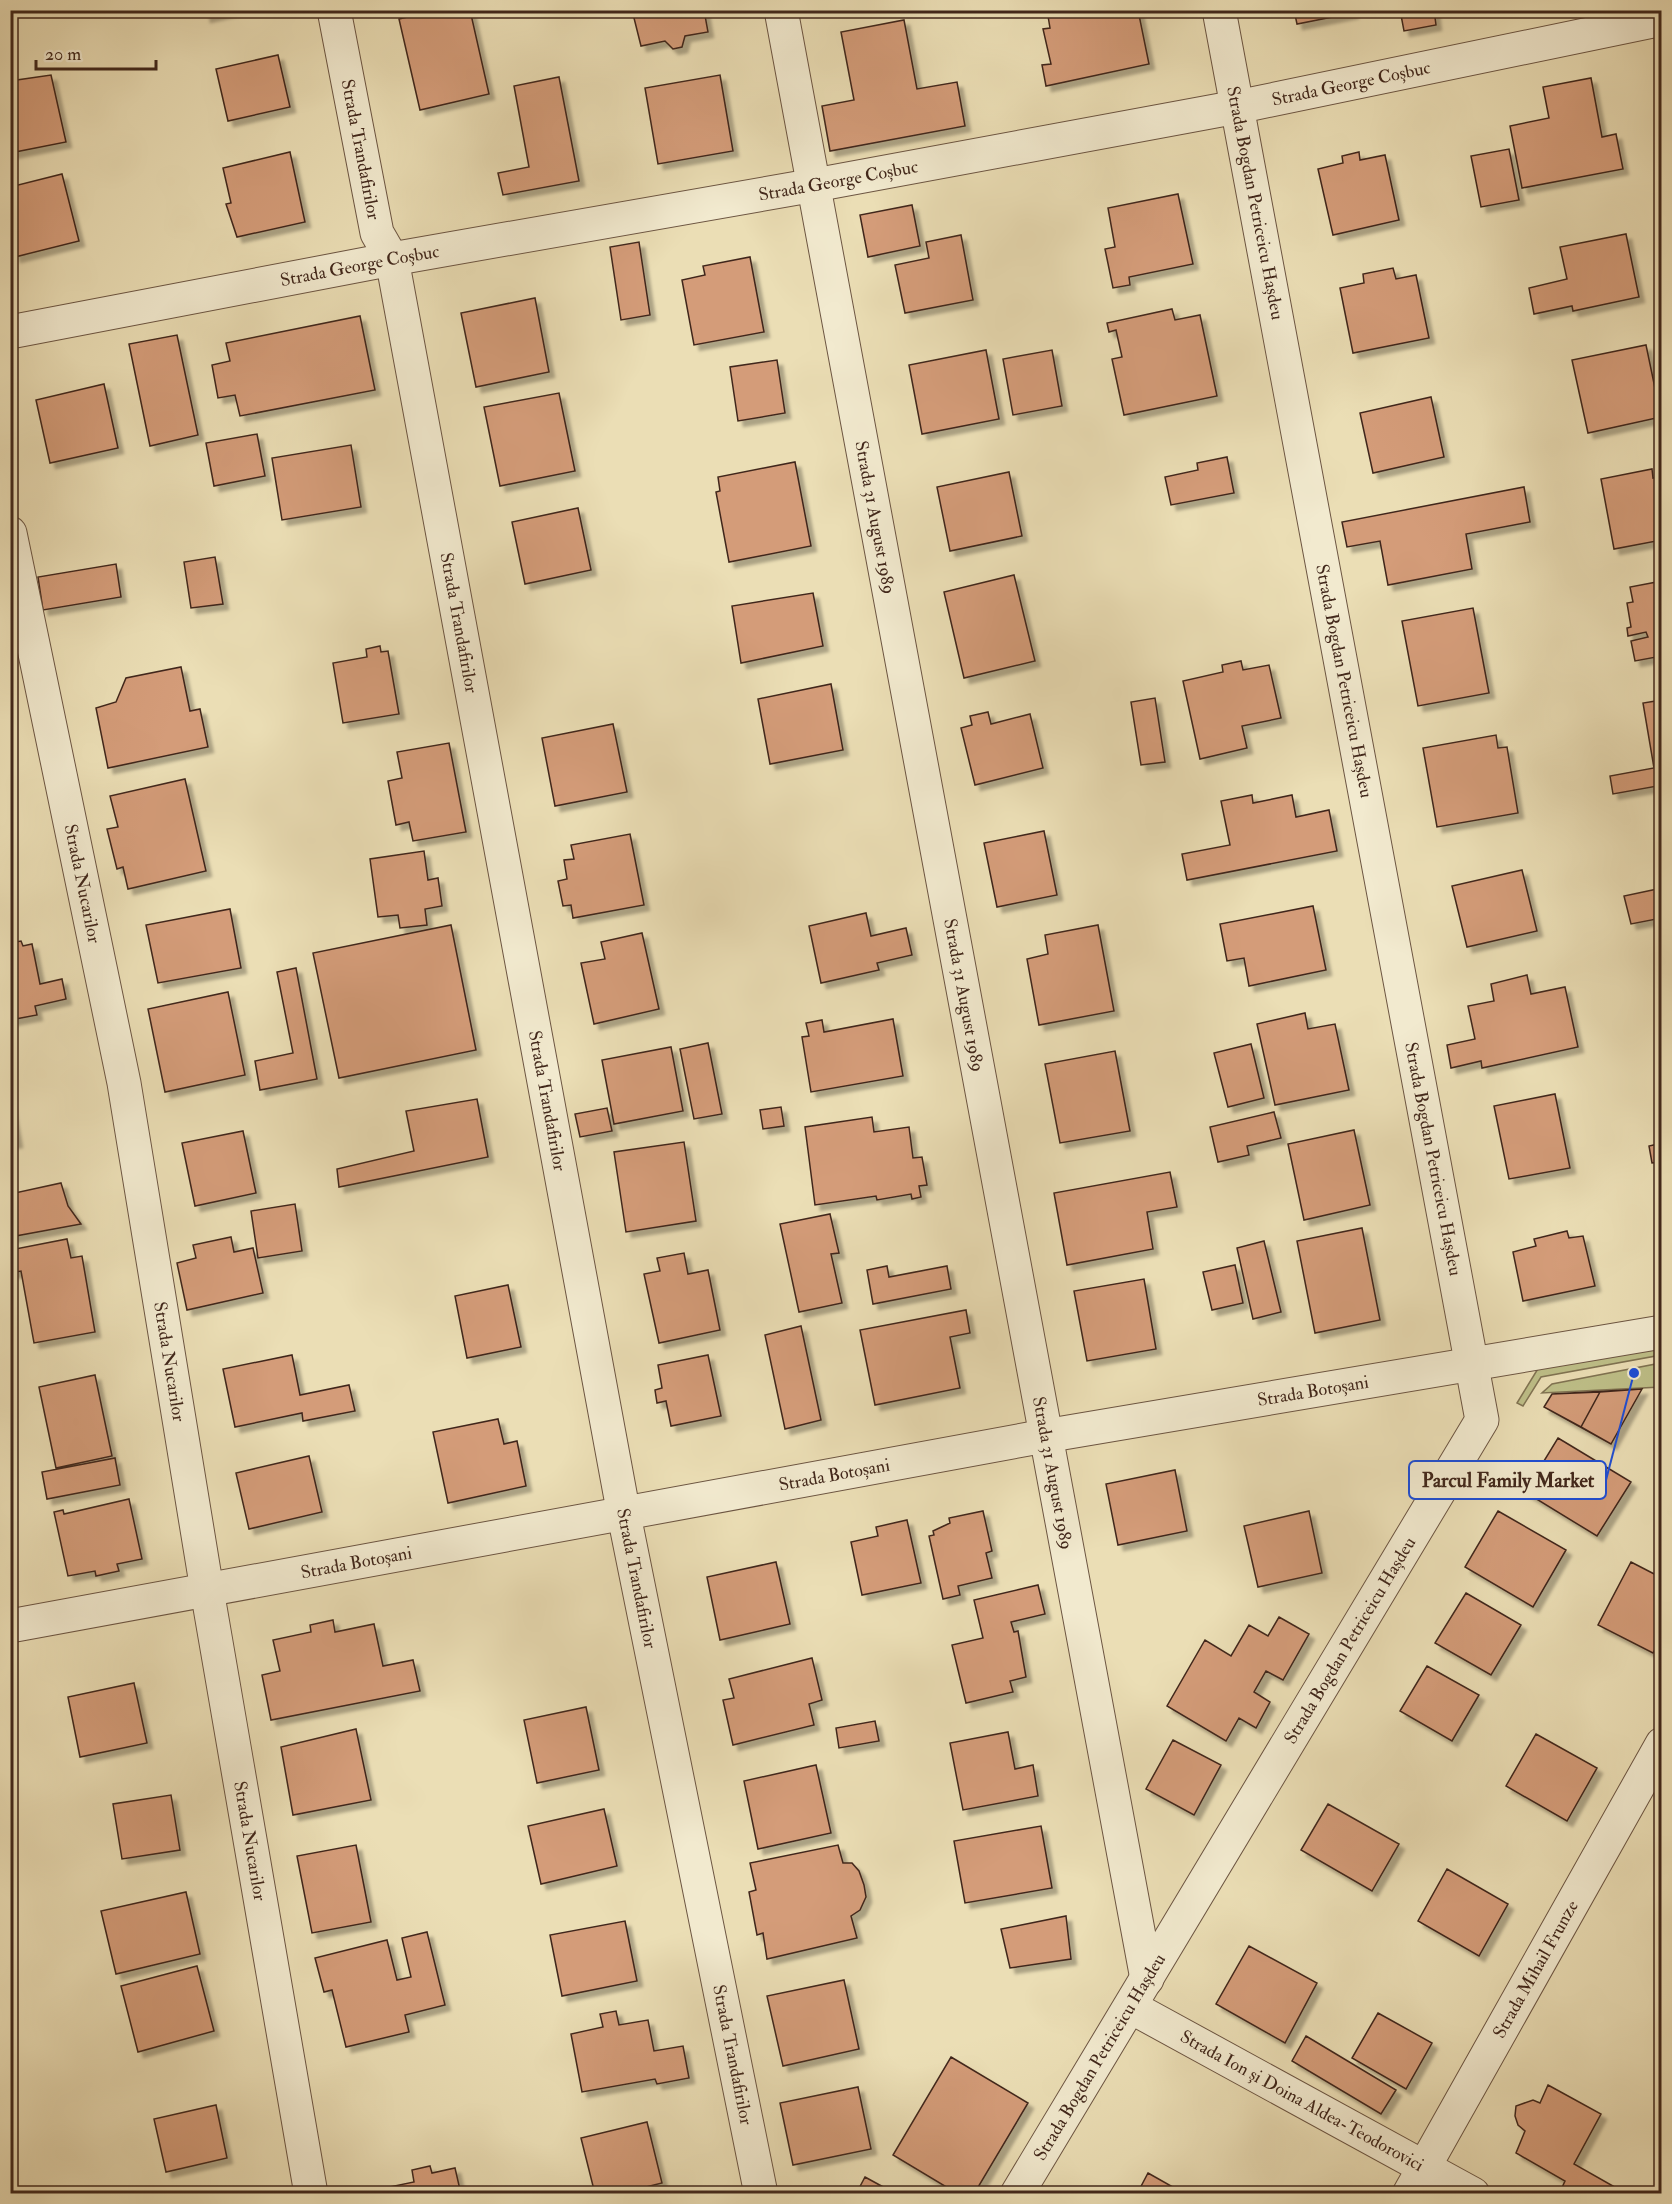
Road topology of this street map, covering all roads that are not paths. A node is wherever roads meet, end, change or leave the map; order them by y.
1 (334, 10) edge
2 (781, 10) edge
3 (1219, 10) edge
4 (1659, 10) edge
5 (1661, 20) edge
6 (1237, 107) junction
7 (815, 185) junction
8 (392, 259) junction
9 (10, 332) edge
10 (10, 533) edge
11 (21, 640) edge
12 (1662, 1332) edge
13 (1471, 1363) junction
14 (1045, 1436) junction
15 (624, 1515) junction
16 (207, 1590) junction
17 (10, 1626) edge
18 (1662, 1744) edge
19 (1139, 1993) junction
20 (1416, 2181) edge
21 (311, 2193) edge
22 (761, 2193) edge
23 (1017, 2193) edge
24 (1473, 2193) edge

1 - 8 street, Strada Trandafirilor
2 - 7 street, Strada 31 August 1989
3 - 6 street, Strada Bogdan Petriceicu Hașdeu
4 - 5 street
5 - 6 street, Strada George Coșbuc
6 - 7 street, Strada George Coșbuc
6 - 13 street, Strada Bogdan Petriceicu Hașdeu
7 - 8 street, Strada George Coșbuc
7 - 14 street, Strada 31 August 1989
8 - 9 street, Strada George Coșbuc
8 - 15 street, Strada Trandafirilor
10 - 11 street, Strada Nucarilor
11 - 16 street, Strada Nucarilor
12 - 13 street, Strada Botoșani
13 - 14 street, Strada Botoșani
13 - 19 street, Strada Bogdan Petriceicu Hașdeu
14 - 15 street, Strada Botoșani
14 - 19 street, Strada 31 August 1989
15 - 16 street, Strada Botoșani
15 - 22 street, Strada Trandafirilor
16 - 17 street, Strada Botoșani
16 - 21 street, Strada Nucarilor
18 - 20 street, Strada Mihail Frunze
19 - 20 street, Strada Ion și Doina Aldea-Teodorovici
19 - 23 street, Strada Bogdan Petriceicu Hașdeu
20 - 24 street, Strada Ion și Doina Aldea-Teodorovici

